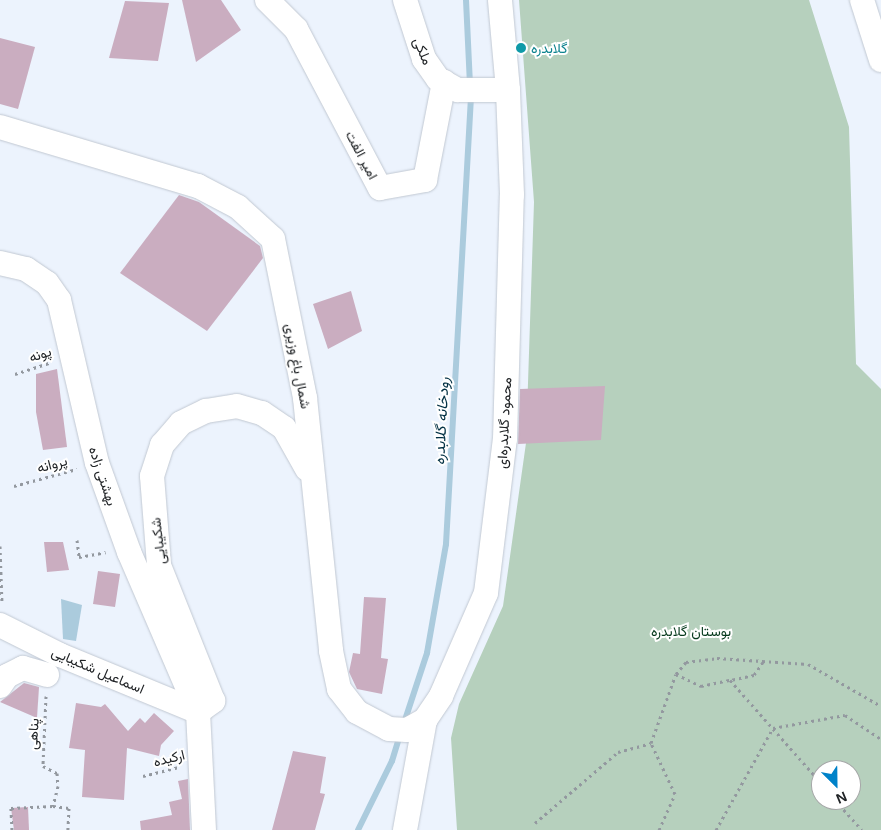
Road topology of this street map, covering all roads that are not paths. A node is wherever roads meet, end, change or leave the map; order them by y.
1 (267, 0) edge
2 (405, 0) edge
3 (500, 0) edge
4 (862, 0) edge
5 (871, 0) edge
6 (881, 10) edge
7 (881, 60) edge
8 (451, 86) junction
9 (508, 90) junction
10 (0, 127) edge
11 (0, 263) edge
12 (315, 488) junction
13 (1, 625) edge
14 (56, 652) junction
15 (0, 686) edge
16 (198, 712) junction
17 (407, 726) junction
18 (204, 830) edge
19 (405, 830) edge

1 - 8 street, امیر الفت
2 - 8 street, ملکی
3 - 9 street, محمود گلابدره‌ای
4 - 7 street
5 - 6 street
8 - 9 street
9 - 17 street, محمود گلابدره‌ای
10 - 12 street, شمال باغ وزیری
11 - 16 street, بهشتی زاده
12 - 16 street, شکیبایی
12 - 17 street, شمال باغ وزیری
13 - 14 street, اسماعیل شکیبایی
14 - 15 street
14 - 16 street, اسماعیل شکیبایی
16 - 18 street
17 - 19 street, محمود گلابدره‌ای

